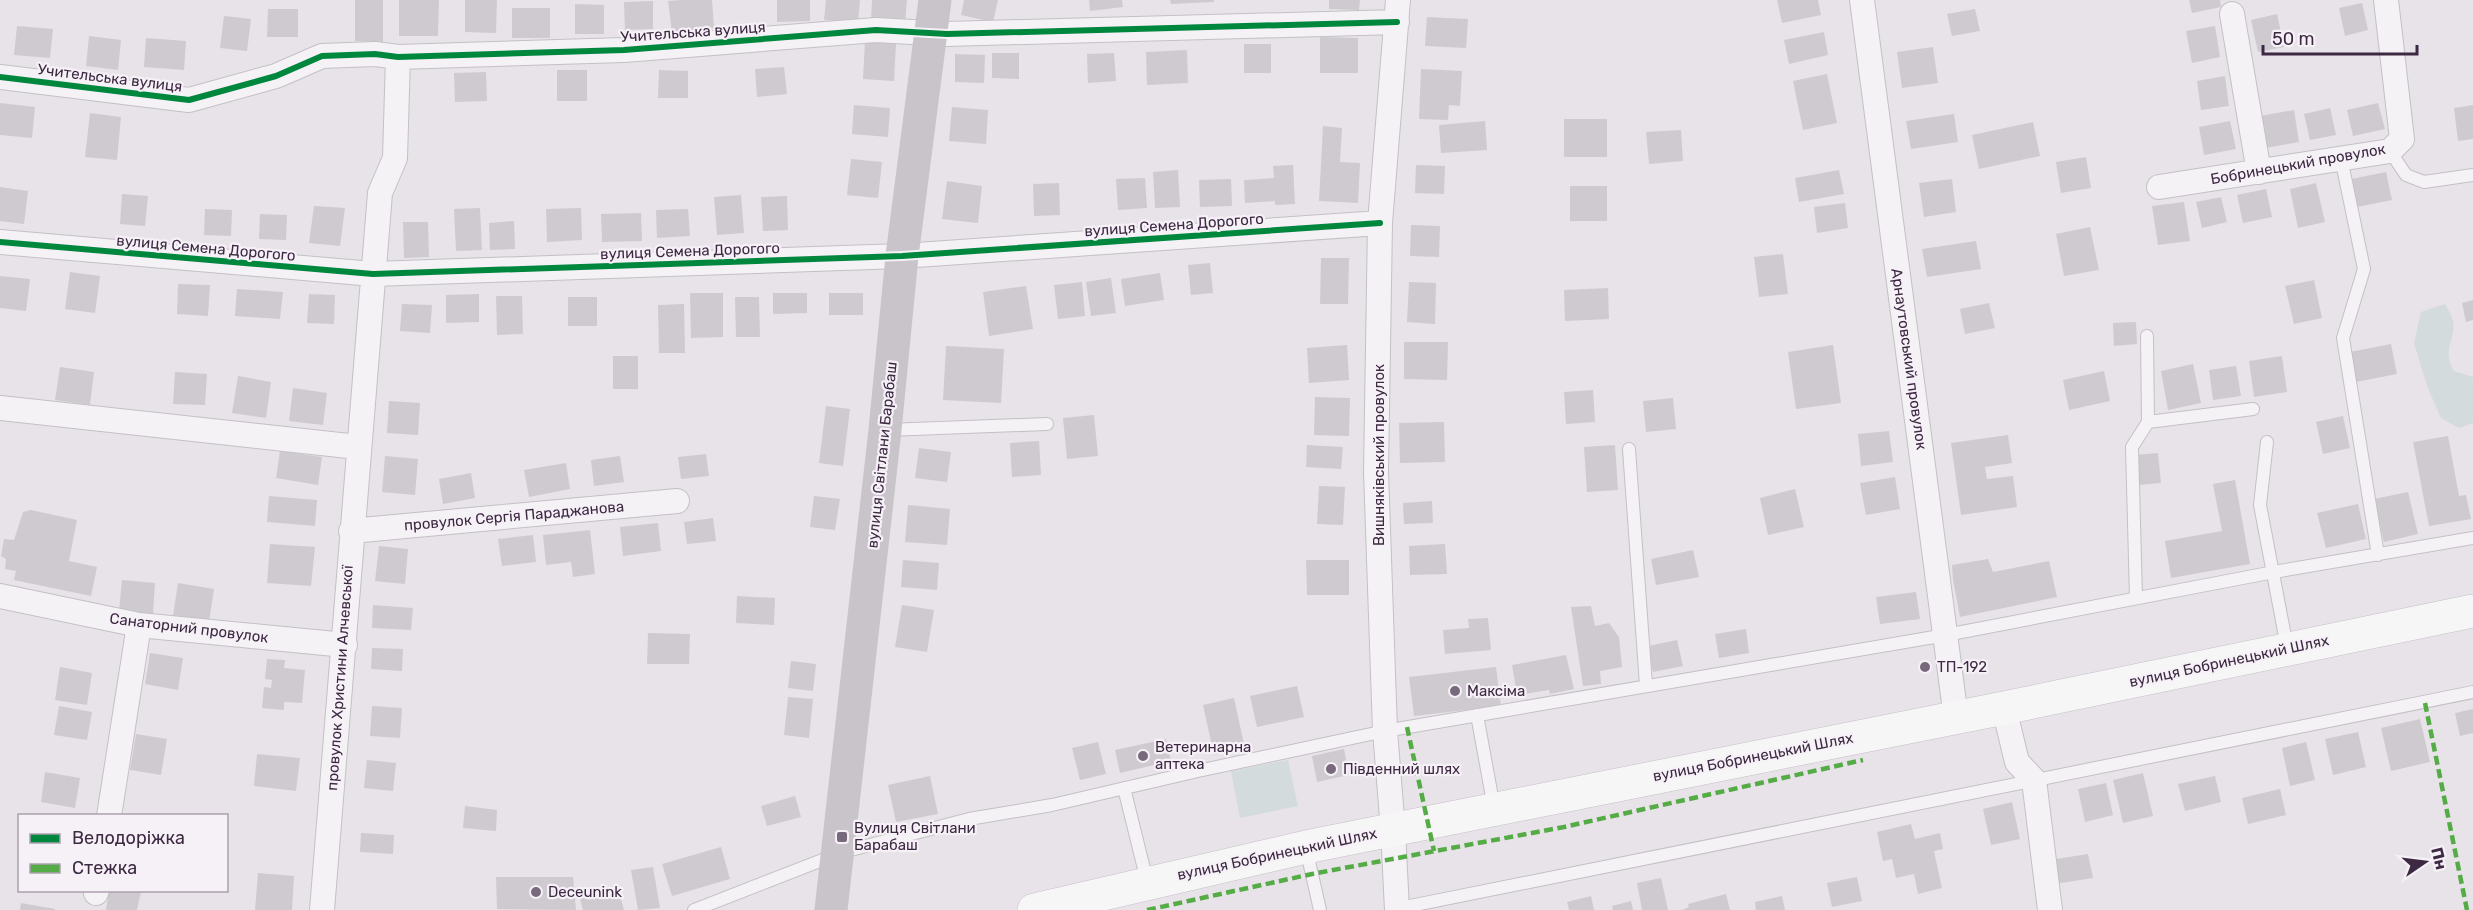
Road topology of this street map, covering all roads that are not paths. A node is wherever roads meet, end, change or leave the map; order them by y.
1 (935, 0) edge
2 (1862, 0) edge
3 (2385, 0) edge
4 (1398, 11) edge
5 (2232, 14) dead end
6 (931, 33) junction
7 (398, 57) junction
8 (0, 77) edge
9 (2390, 151) junction
10 (2341, 158) junction
11 (2259, 172) junction
12 (2473, 175) edge
13 (2159, 187) dead end
14 (1380, 223) junction
15 (0, 242) edge
16 (902, 256) junction
17 (373, 274) junction
18 (2147, 336) dead end
19 (0, 408) edge
20 (2253, 409) dead end
21 (2148, 422) junction
22 (1047, 424) dead end
23 (885, 430) junction
24 (2267, 442) dead end
25 (358, 447) junction
26 (1629, 449) dead end
27 (677, 501) dead end
28 (351, 531) junction
29 (2473, 538) edge
30 (2378, 555) junction
31 (2274, 572) junction
32 (0, 596) edge
33 (2136, 598) junction
34 (2473, 611) edge
35 (139, 625) junction
36 (1946, 635) junction
37 (345, 645) junction
38 (2288, 649) junction
39 (1646, 685) junction
40 (2473, 692) edge
41 (2004, 708) junction
42 (1477, 715) junction
43 (1956, 718) junction
44 (1385, 731) junction
45 (2034, 780) junction
46 (1124, 788) junction
47 (1494, 809) junction
48 (109, 814) edge
49 (1394, 830) junction
50 (1306, 847) junction
51 (836, 854) junction
52 (1147, 882) junction
53 (322, 910) edge
54 (694, 910) edge
55 (831, 910) edge
56 (1034, 910) edge
57 (1320, 910) edge
58 (1395, 910) edge
59 (2050, 910) edge

1 - 6 street, вулиця Світлани Барабаш
2 - 36 street, Арнаутовський провулок
3 - 9 street, Бобринецький провулок
4 - 6 street, Учительська вулиця
4 - 14 street, Вишняківський провулок
5 - 11 street
6 - 7 street, Учительська вулиця
6 - 16 street, вулиця Світлани Барабаш
7 - 8 street, Учительська вулиця
7 - 17 street, провулок Христини Алчевської
9 - 10 street, Бобринецький провулок
9 - 12 lane
10 - 11 street, Бобринецький провулок
10 - 30 lane
11 - 13 street, Бобринецький провулок
14 - 16 street, вулиця Семена Дорогого
14 - 44 street, Вишняківський провулок
15 - 17 street, вулиця Семена Дорогого
16 - 17 street, вулиця Семена Дорогого
16 - 23 street, вулиця Світлани Барабаш
17 - 25 street, провулок Христини Алчевської
18 - 21 lane
19 - 25 street
20 - 21 lane
21 - 33 lane
22 - 23 lane
23 - 51 street, вулиця Світлани Барабаш
24 - 31 lane
25 - 28 street, провулок Христини Алчевської
26 - 39 lane
27 - 28 street, провулок Сергія Параджанова
28 - 37 street, провулок Христини Алчевської
29 - 30 lane
30 - 31 lane
31 - 33 lane
31 - 38 lane
32 - 35 street, Санаторний провулок
33 - 36 lane
34 - 38 main road, вулиця Бобринецький Шлях
35 - 37 street, Санаторний провулок
35 - 48 street
36 - 39 lane
36 - 43 street, Арнаутовський провулок
37 - 53 street, провулок Христини Алчевської
38 - 41 main road, вулиця Бобринецький Шлях
39 - 42 lane
40 - 45 lane
41 - 43 main road, вулиця Бобринецький Шлях
41 - 45 street
42 - 44 lane
42 - 47 lane
43 - 47 main road, вулиця Бобринецький Шлях
44 - 46 lane
44 - 49 street, Вишняківський провулок
45 - 58 lane
45 - 59 street
46 - 51 lane
46 - 52 lane
47 - 49 main road, вулиця Бобринецький Шлях
49 - 50 main road, вулиця Бобринецький Шлях
49 - 58 street, Вишняківський провулок
50 - 52 main road, вулиця Бобринецький Шлях
50 - 57 lane
51 - 54 lane
51 - 55 street, вулиця Світлани Барабаш
52 - 56 main road, вулиця Бобринецький Шлях

